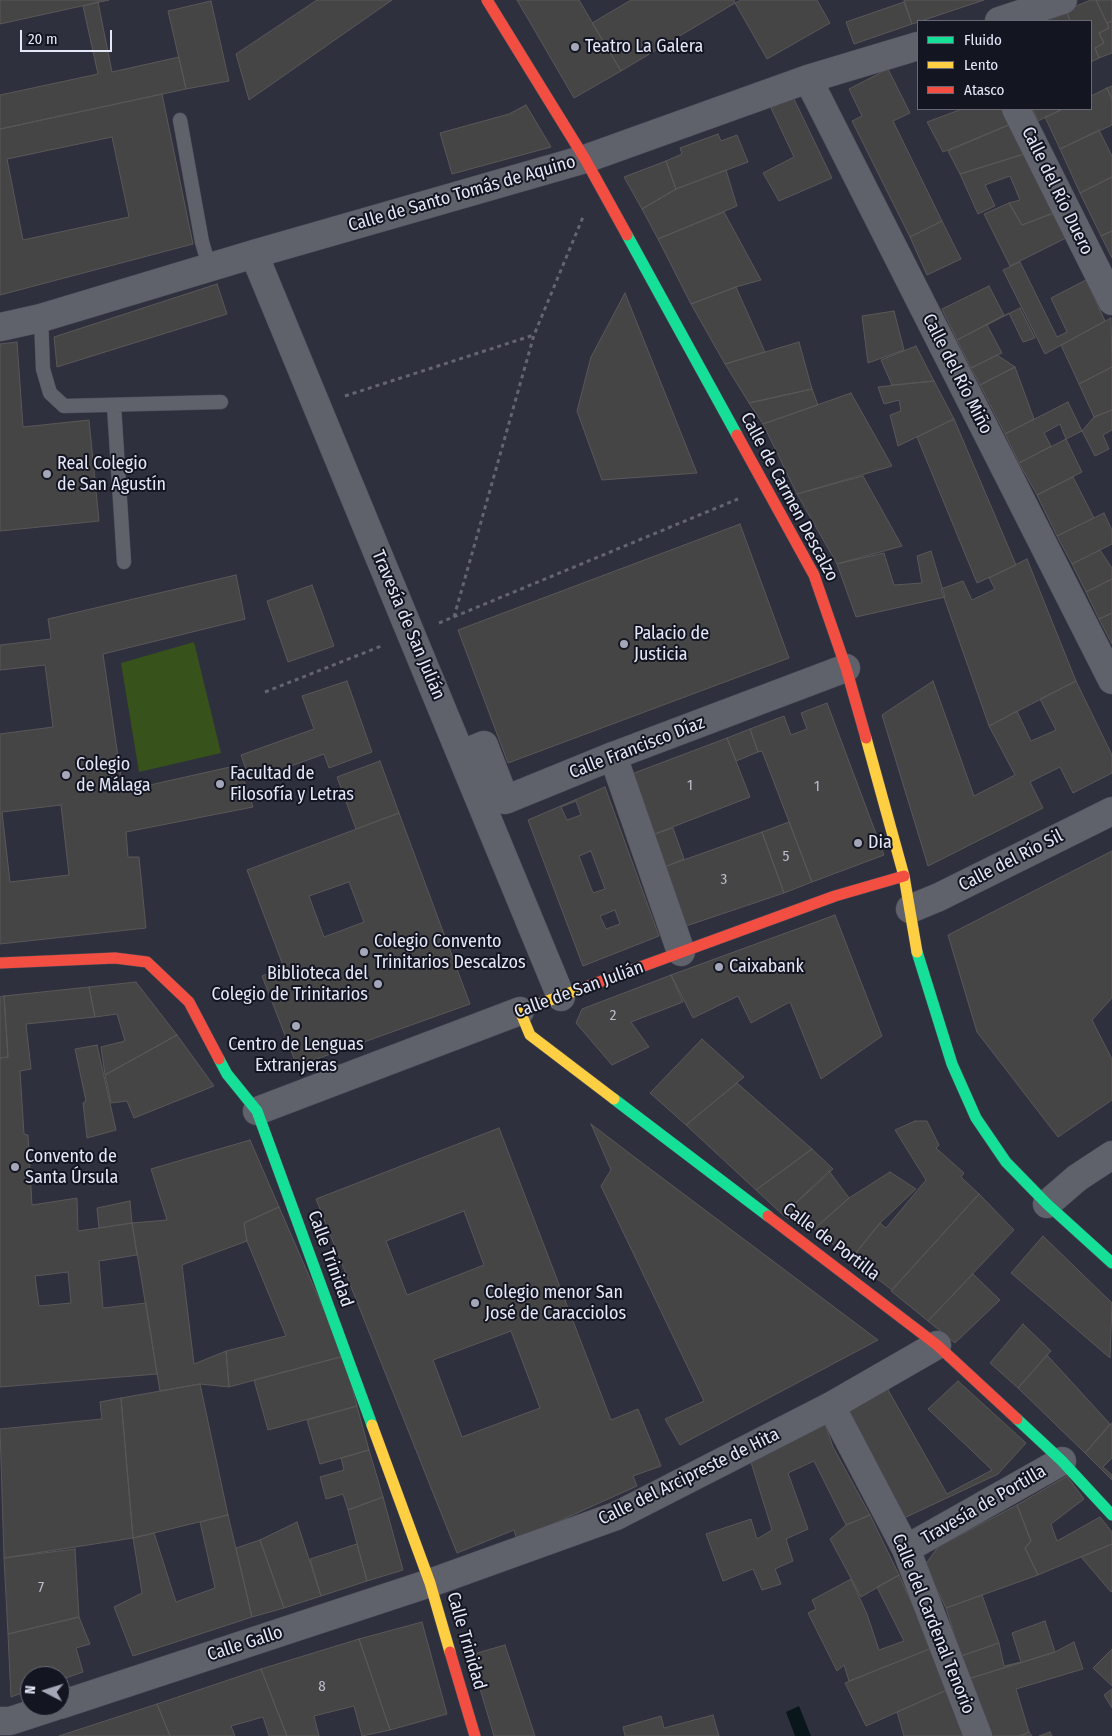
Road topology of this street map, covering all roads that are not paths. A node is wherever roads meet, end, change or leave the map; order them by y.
1 (487, 0) edge
2 (1063, 0) edge
3 (1002, 20) edge
4 (917, 46) edge
5 (808, 79) junction
6 (1016, 110) edge
7 (180, 120) dead end
8 (584, 159) junction
9 (254, 254) junction
10 (210, 268) junction
11 (1112, 301) edge
12 (41, 318) junction
13 (0, 327) edge
14 (221, 402) dead end
15 (114, 406) junction
16 (124, 562) dead end
17 (846, 668) junction
18 (1110, 671) edge
19 (462, 754) junction
20 (614, 756) junction
21 (1112, 811) edge
22 (904, 876) junction
23 (910, 909) junction
24 (681, 952) junction
25 (0, 963) edge
26 (561, 997) junction
27 (520, 1011) junction
28 (257, 1111) junction
29 (1112, 1155) edge
30 (1047, 1204) junction
31 (1112, 1264) edge
32 (937, 1344) junction
33 (831, 1406) junction
34 (1062, 1461) junction
35 (1112, 1515) edge
36 (906, 1549) junction
37 (430, 1583) junction
38 (70, 1702) edge
39 (25, 1716) edge
40 (0, 1721) edge
41 (475, 1736) edge
42 (978, 1736) edge

1 - 8 street, Calle de Carmen Descalzo
2 - 3 street
4 - 5 street, Calle de Santo Tomás de Aquino
5 - 8 street, Calle de Santo Tomás de Aquino
5 - 18 street, Calle del Río Miño
6 - 11 street, Calle del Río Duero
7 - 10 lane
8 - 9 street, Calle de Santo Tomás de Aquino
8 - 17 street, Calle de Carmen Descalzo
9 - 10 street, Calle de Santo Tomás de Aquino
9 - 19 street, Travesía de San Julián
10 - 12 street, Calle de Santo Tomás de Aquino
12 - 13 street, Calle de Santo Tomás de Aquino
12 - 15 lane
14 - 15 lane
15 - 16 lane
17 - 20 street, Calle Francisco Díaz
17 - 22 street, Calle de Carmen Descalzo
19 - 20 street, Calle Francisco Díaz
19 - 26 street, Travesía de San Julián
20 - 24 street
21 - 23 street, Calle del Río Sil
22 - 23 street, Calle de Carmen Descalzo
22 - 24 street, Calle de San Julián
23 - 30 street, Calle de Carmen Descalzo
24 - 26 street, Calle de San Julián
25 - 28 street, Calle Trinidad
26 - 27 street, Calle de San Julián
27 - 28 street, Calle de San Julián
27 - 32 street, Calle de Portilla
28 - 37 street, Calle Trinidad
29 - 30 street
30 - 31 street, Calle de Carmen Descalzo
32 - 33 street, Calle del Arcipreste de Hita
32 - 34 street, Calle de Portilla
33 - 36 street, Calle del Cardenal Tenorio
33 - 37 street, Calle del Arcipreste de Hita
34 - 35 street, Calle de Portilla
34 - 36 street, Travesía de Portilla
36 - 42 street, Calle del Cardenal Tenorio
37 - 38 street, Calle Gallo
37 - 41 street, Calle Trinidad
39 - 40 street

